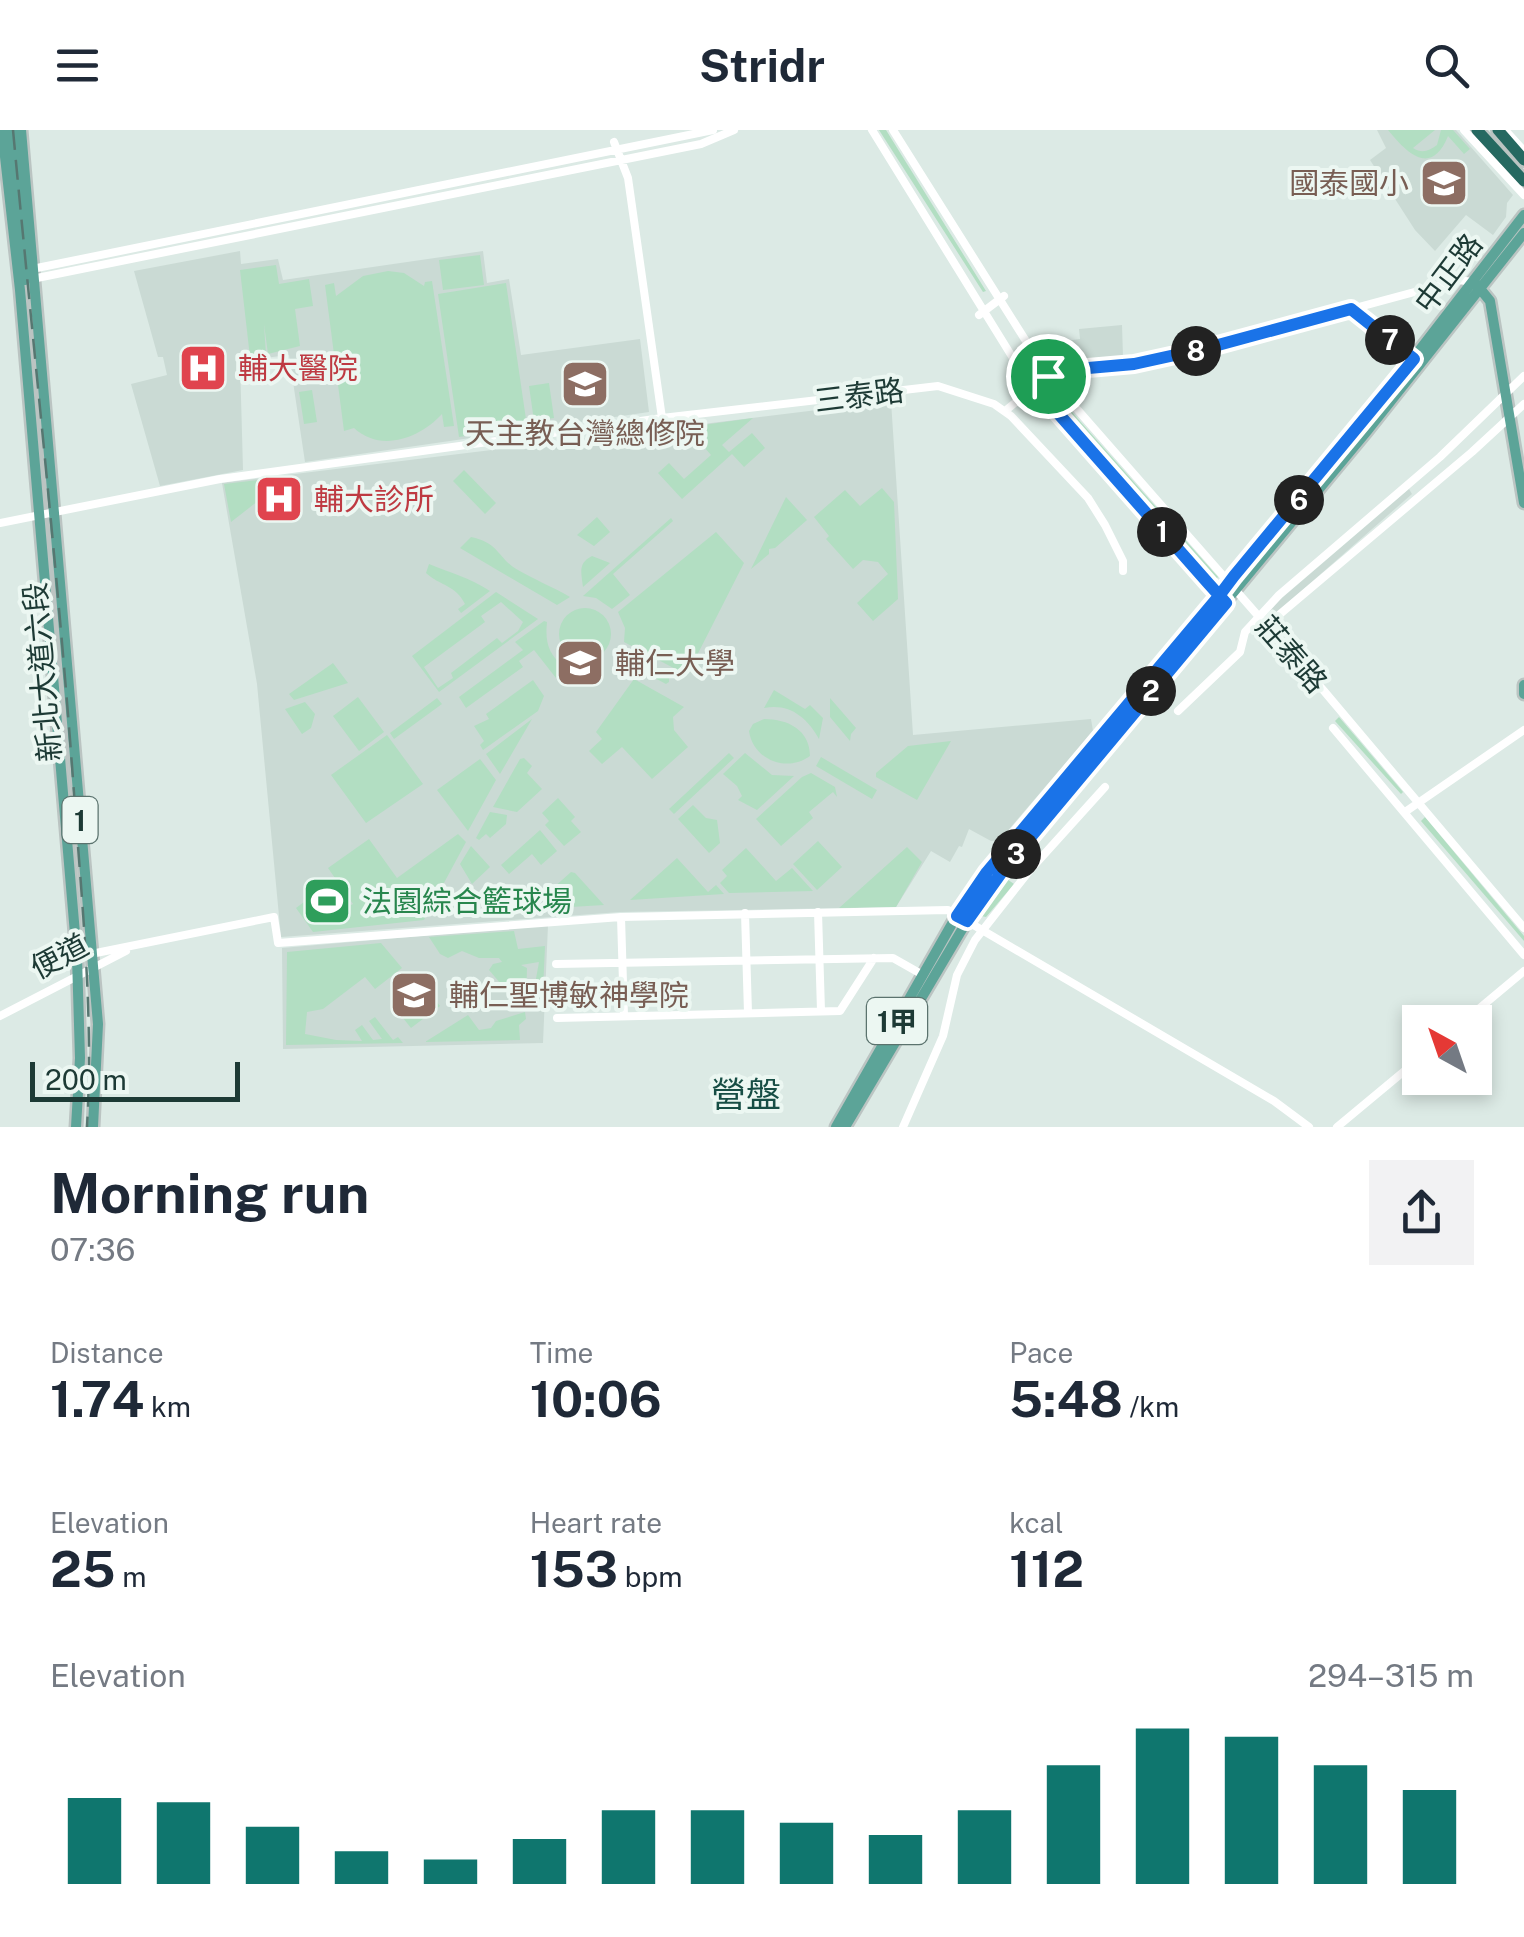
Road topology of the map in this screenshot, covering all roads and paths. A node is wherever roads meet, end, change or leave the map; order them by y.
1 (2, 130) edge
2 (12, 130) edge
3 (21, 130) edge
4 (713, 130) edge
5 (734, 130) edge
6 (872, 130) edge
7 (893, 130) edge
8 (1464, 130) edge
9 (1476, 130) edge
10 (1501, 130) edge
11 (618, 151) junction
12 (1484, 151) junction
13 (1524, 151) edge
14 (1524, 160) edge
15 (1524, 180) edge
16 (1524, 195) edge
17 (1524, 215) edge
18 (172, 230) dead end
19 (1524, 233) edge
20 (175, 245) junction
21 (28, 281) junction
22 (1476, 285) junction
23 (1001, 298) junction
24 (1351, 309) junction
25 (982, 313) junction
26 (1414, 359) junction
27 (1048, 376) junction
28 (1524, 376) edge
29 (1034, 386) junction
30 (1506, 392) junction
31 (1524, 404) edge
32 (1004, 411) junction
33 (1510, 417) junction
34 (662, 418) junction
35 (1524, 503) edge
36 (54, 512) junction
37 (37, 515) junction
38 (0, 522) edge
39 (1123, 571) dead end
40 (1233, 586) junction
41 (1222, 599) junction
42 (1259, 616) junction
43 (1268, 625) junction
44 (1524, 686) edge
45 (1524, 694) edge
46 (1178, 711) dead end
47 (1333, 728) dead end
48 (1524, 730) edge
49 (1105, 787) dead end
50 (1418, 802) junction
51 (1405, 812) junction
52 (818, 912) junction
53 (745, 914) junction
54 (620, 916) junction
55 (962, 918) junction
56 (1524, 928) edge
57 (981, 930) junction
58 (1524, 955) edge
59 (874, 958) junction
60 (819, 959) junction
61 (92, 960) junction
62 (746, 961) junction
63 (622, 963) junction
64 (556, 964) dead end
65 (1524, 971) edge
66 (78, 974) junction
67 (923, 975) junction
68 (1483, 1005) edge
69 (820, 1011) junction
70 (748, 1013) junction
71 (0, 1016) edge
72 (624, 1016) junction
73 (556, 1018) dead end
74 (1402, 1073) edge
75 (76, 1127) edge
76 (93, 1127) edge
77 (836, 1127) edge
78 (845, 1127) edge
79 (903, 1127) edge
80 (1309, 1127) edge
81 (1338, 1127) edge

1 - 21 main road, 1
2 - 21 main road, 1
3 - 21 main road, 1
4 - 11 street
5 - 11 street
6 - 25 street
7 - 23 street, 莊泰路
8 - 12 street
9 - 12 highway
9 - 15 highway
10 - 13 street
10 - 14 highway
11 - 20 street
11 - 20 street
11 - 34 street
12 - 16 street
17 - 22 main road, 中正路 / 1甲
18 - 20 street
19 - 22 main road, 中正路 / 1甲
20 - 21 street
21 - 36 main road, 1
21 - 37 main road, 1
22 - 24 street
22 - 26 main road, 中正路 / 1甲
22 - 30 main road
22 - 40 main road, 中正路 / 1甲
23 - 25 street
23 - 27 street, 莊泰路
24 - 26 street
24 - 27 street
25 - 29 street
26 - 40 main road, 中正路 / 1甲
27 - 29 street
27 - 40 street, 莊泰路
28 - 30 street
29 - 32 street
29 - 41 street
30 - 33 main road
30 - 42 street
31 - 33 street
32 - 34 street, 三泰路
32 - 39 street
33 - 35 main road
33 - 43 street
34 - 36 street, 三泰路
36 - 37 street, 三泰路
36 - 61 main road, 新北大道六段 / 1
37 - 38 street, 三泰路
37 - 66 main road, 新北大道六段 / 1
40 - 41 main road, 中正路 / 1甲
40 - 42 street, 莊泰路
41 - 55 main road, 中正路 / 1甲
42 - 43 street, 莊泰路
42 - 46 street
43 - 50 street, 莊泰路
44 - 45 main road
47 - 51 street, 莊泰路
48 - 50 street
49 - 57 street
50 - 51 street
50 - 56 street, 莊泰路
51 - 58 street, 莊泰路
52 - 53 street
52 - 55 street
52 - 60 street
53 - 54 street
53 - 62 street
54 - 61 street, 便道
54 - 63 street
55 - 57 street
55 - 67 main road, 中正路 / 1甲
55 - 78 main road, 中正路 / 1甲
57 - 79 street
57 - 80 street
59 - 60 street
59 - 67 street
59 - 69 street
60 - 62 street
60 - 69 street
61 - 66 street, 便道
61 - 76 main road, 新北大道六段 / 1
62 - 63 street
62 - 70 street
63 - 64 street
63 - 72 street
65 - 68 street
66 - 71 street, 便道
66 - 75 main road, 新北大道六段 / 1
67 - 77 main road, 中正路 / 1甲
69 - 70 street
70 - 72 street
72 - 73 street
74 - 81 street

